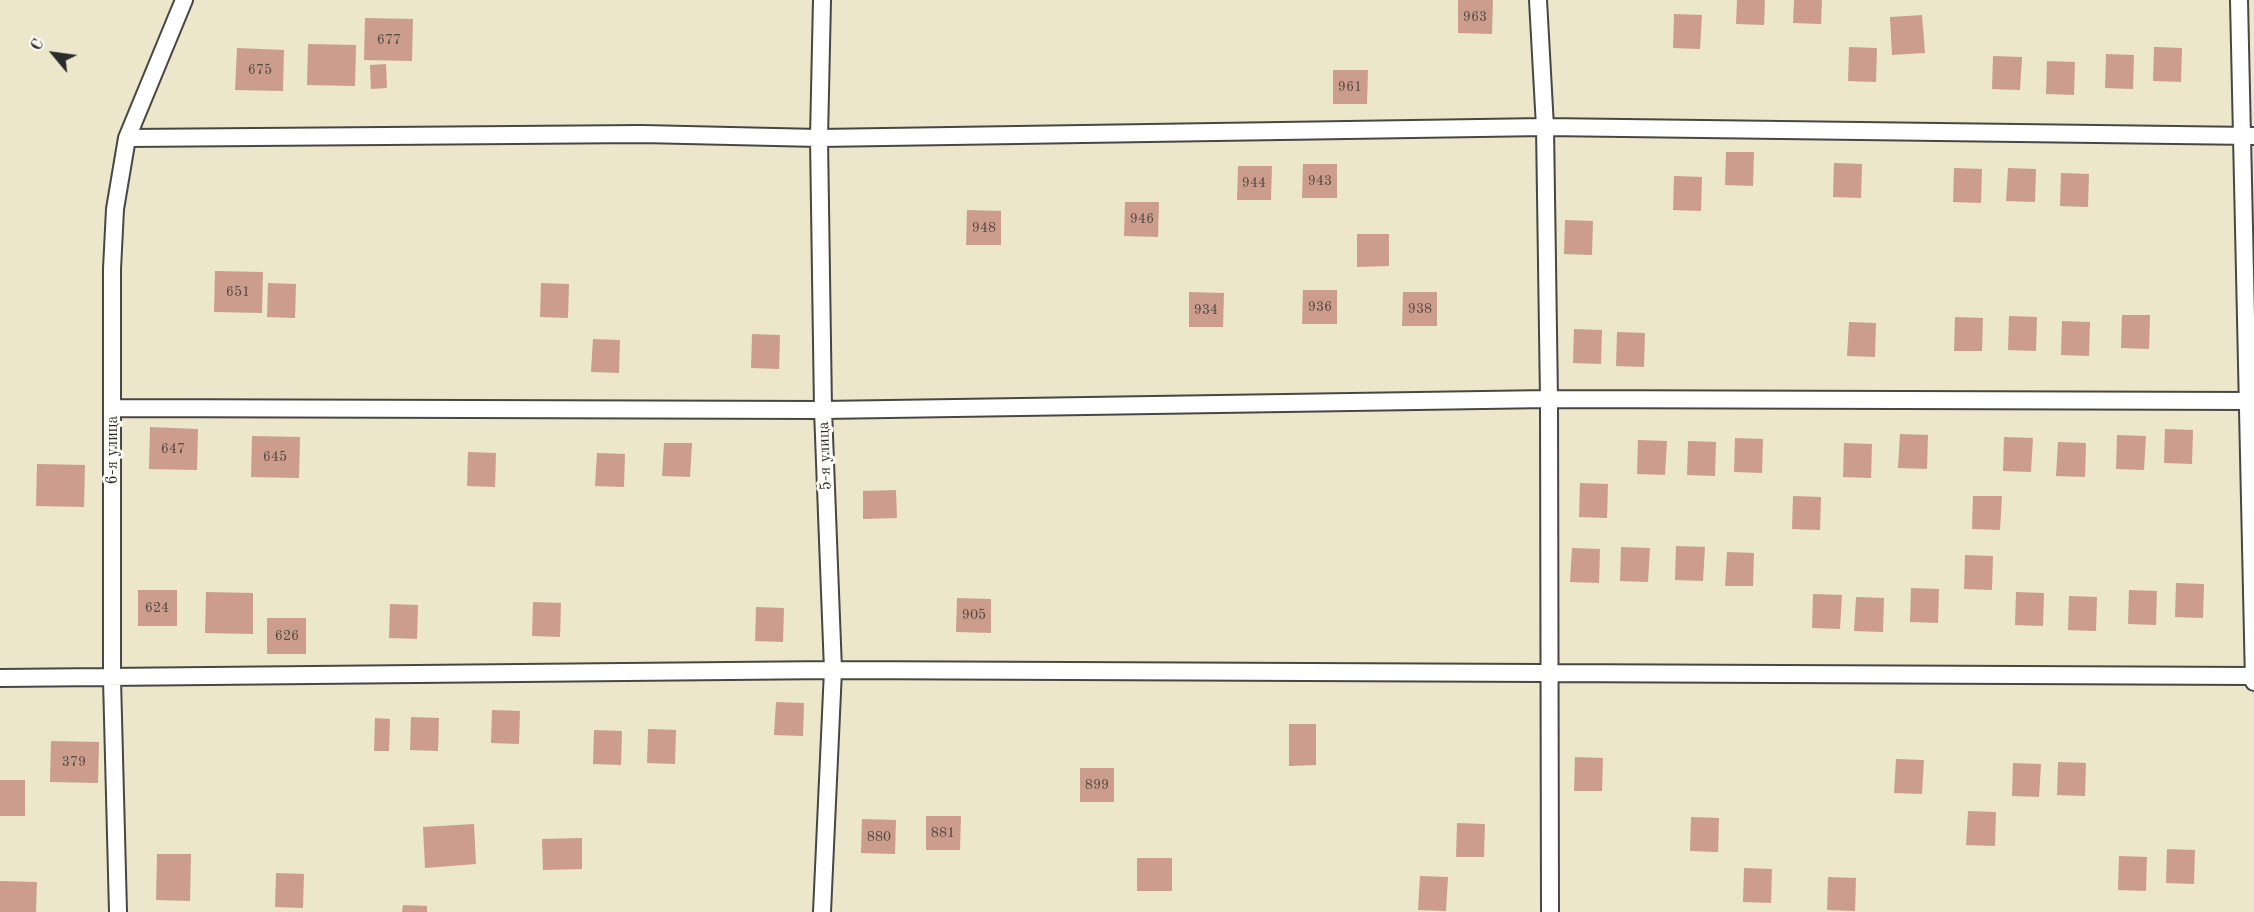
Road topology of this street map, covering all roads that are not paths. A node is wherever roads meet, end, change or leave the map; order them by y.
1 (184, 0) edge
2 (822, 0) edge
3 (1538, 0) edge
4 (2239, 0) edge
5 (1545, 127) junction
6 (2248, 136) edge
7 (127, 138) junction
8 (819, 138) junction
9 (1549, 399) junction
10 (2251, 401) edge
11 (114, 408) junction
12 (823, 410) junction
13 (833, 670) junction
14 (1550, 671) junction
15 (2254, 676) edge
16 (0, 678) edge
17 (112, 679) junction
18 (2254, 681) edge
19 (118, 912) edge
20 (822, 912) edge
21 (1550, 912) edge

1 - 7 street, 6-я улица
2 - 8 street, 5-я улица
3 - 5 street
4 - 6 street
5 - 6 street
5 - 8 street
5 - 9 street
6 - 10 street
7 - 8 street
7 - 11 street, 6-я улица
8 - 12 street, 5-я улица
9 - 10 street
9 - 12 street
9 - 14 street
10 - 15 street
11 - 12 street
11 - 17 street, 6-я улица
12 - 13 street, 5-я улица
13 - 14 street
13 - 17 street
13 - 20 street, 5-я улица
14 - 15 street
14 - 21 street
15 - 18 street
16 - 17 street
17 - 19 street, 6-я улица

